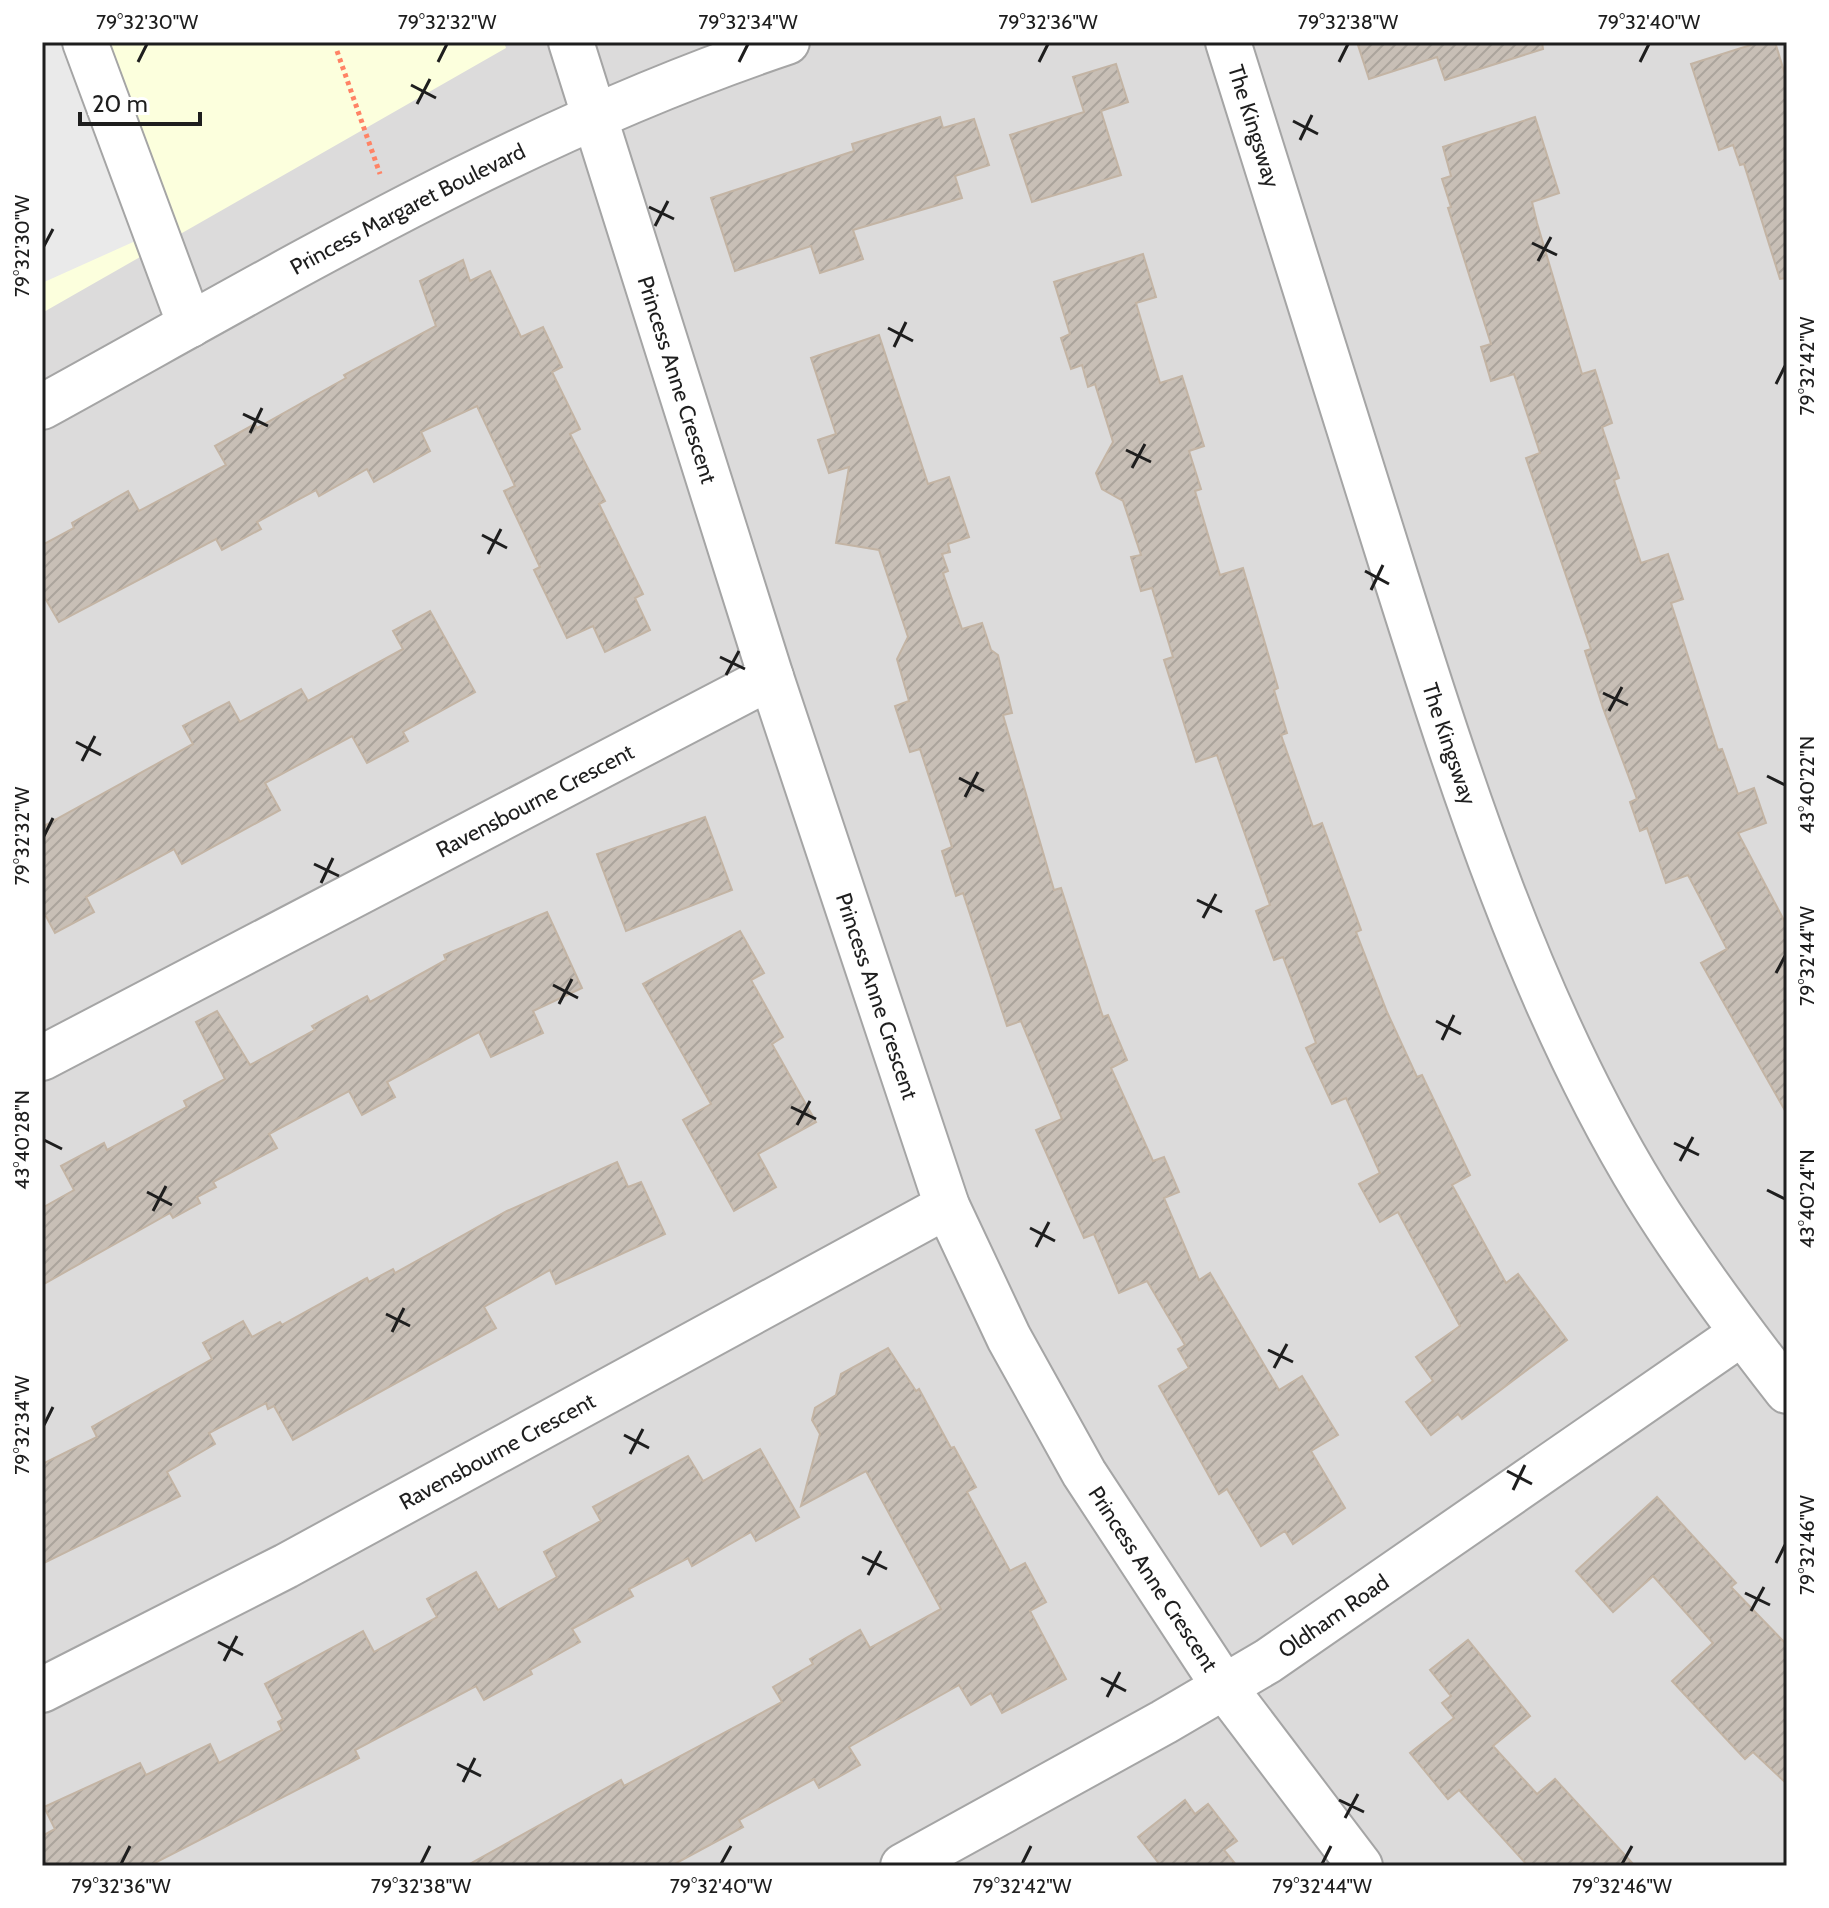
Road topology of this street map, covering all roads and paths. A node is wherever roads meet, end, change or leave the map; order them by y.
1 (85, 42) edge
2 (571, 42) edge
3 (787, 42) edge
4 (1228, 42) edge
5 (337, 51) dead end
6 (594, 118) junction
7 (393, 213) junction
8 (190, 325) junction
9 (45, 395) edge
10 (771, 677) junction
11 (42, 1058) edge
12 (947, 1206) junction
13 (1742, 1333) junction
14 (1787, 1391) edge
15 (1225, 1688) junction
16 (42, 1690) edge
17 (903, 1866) edge
18 (1360, 1866) edge

1 - 8 street
2 - 6 street, Princess Anne Crescent
3 - 6 street, Princess Margaret Boulevard
4 - 13 street, The Kingsway
5 - 7 path
6 - 7 street, Princess Margaret Boulevard
6 - 10 street, Princess Anne Crescent
7 - 8 street, Princess Margaret Boulevard
8 - 9 street, Princess Margaret Boulevard
10 - 11 street, Ravensbourne Crescent
10 - 12 street, Princess Anne Crescent
12 - 15 street, Princess Anne Crescent
12 - 16 street, Ravensbourne Crescent
13 - 14 street, The Kingsway
13 - 15 street, Oldham Road
15 - 17 street, Oldham Road
15 - 18 street, Princess Anne Crescent

